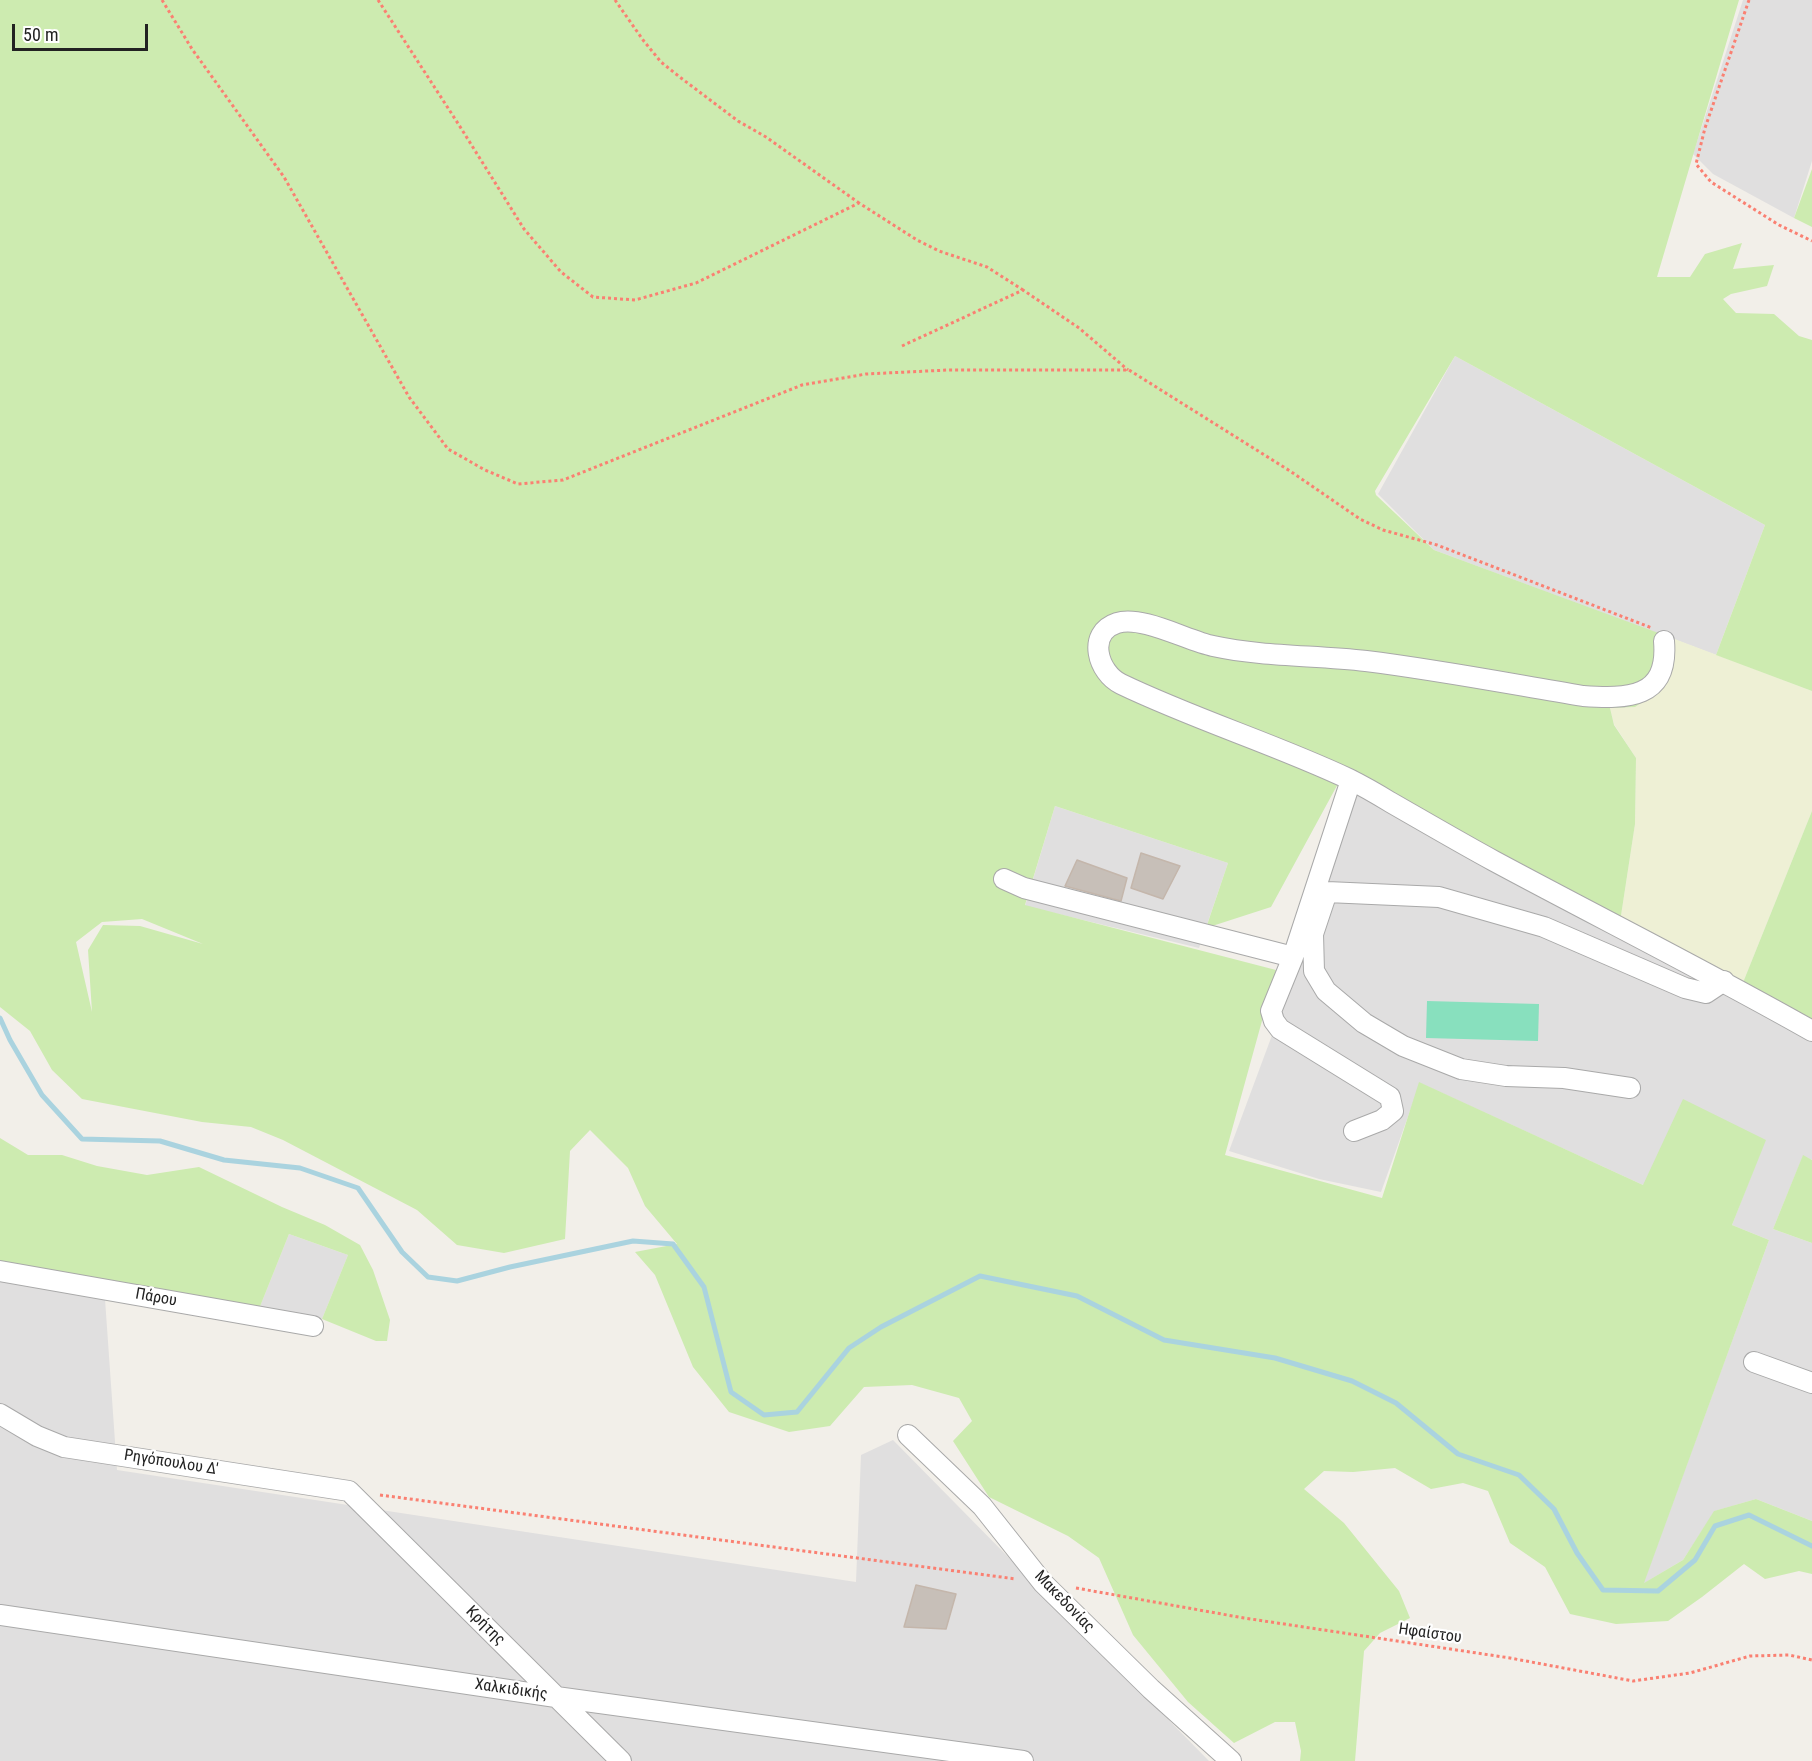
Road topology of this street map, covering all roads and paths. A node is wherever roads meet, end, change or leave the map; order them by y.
1 (162, 0) edge
2 (378, 0) edge
3 (615, 0) edge
4 (1749, 0) edge
5 (859, 203) junction
6 (1812, 241) edge
7 (1023, 290) junction
8 (902, 346) dead end
9 (1129, 370) junction
10 (1664, 641) joint
11 (1351, 780) junction
12 (1342, 847) dead end
13 (1004, 879) dead end
14 (1327, 892) junction
15 (1293, 957) junction
16 (1724, 981) junction
17 (1812, 1031) edge
18 (1630, 1088) dead end
19 (1354, 1131) dead end
20 (0, 1271) edge
21 (313, 1326) dead end
22 (1754, 1362) dead end
23 (1812, 1383) edge
24 (0, 1414) edge
25 (908, 1435) dead end
26 (349, 1491) junction
27 (1043, 1583) junction
28 (0, 1615) edge
29 (1812, 1660) edge
30 (556, 1696) junction
31 (621, 1761) edge
32 (1023, 1761) edge
33 (1231, 1761) edge

1 - 9 path
2 - 5 path
3 - 5 path
4 - 6 path
5 - 7 path
7 - 8 path
7 - 9 path
9 - 10 path
10 - 11 street
11 - 15 street
11 - 16 street
12 - 14 street
13 - 15 street
14 - 16 street
14 - 18 street
15 - 19 street
16 - 17 street
20 - 21 street, Πάρου
22 - 23 street
24 - 26 street, Ρηγόπουλου Δ'
25 - 27 street, Μακεδονίας
26 - 27 path, Ηφαίστου
26 - 30 street, Κρήτης
27 - 29 path, Ηφαίστου
27 - 33 street, Μακεδονίας
28 - 30 street, Χαλκιδικής
30 - 31 street, Κρήτης
30 - 32 street, Χαλκιδικής

